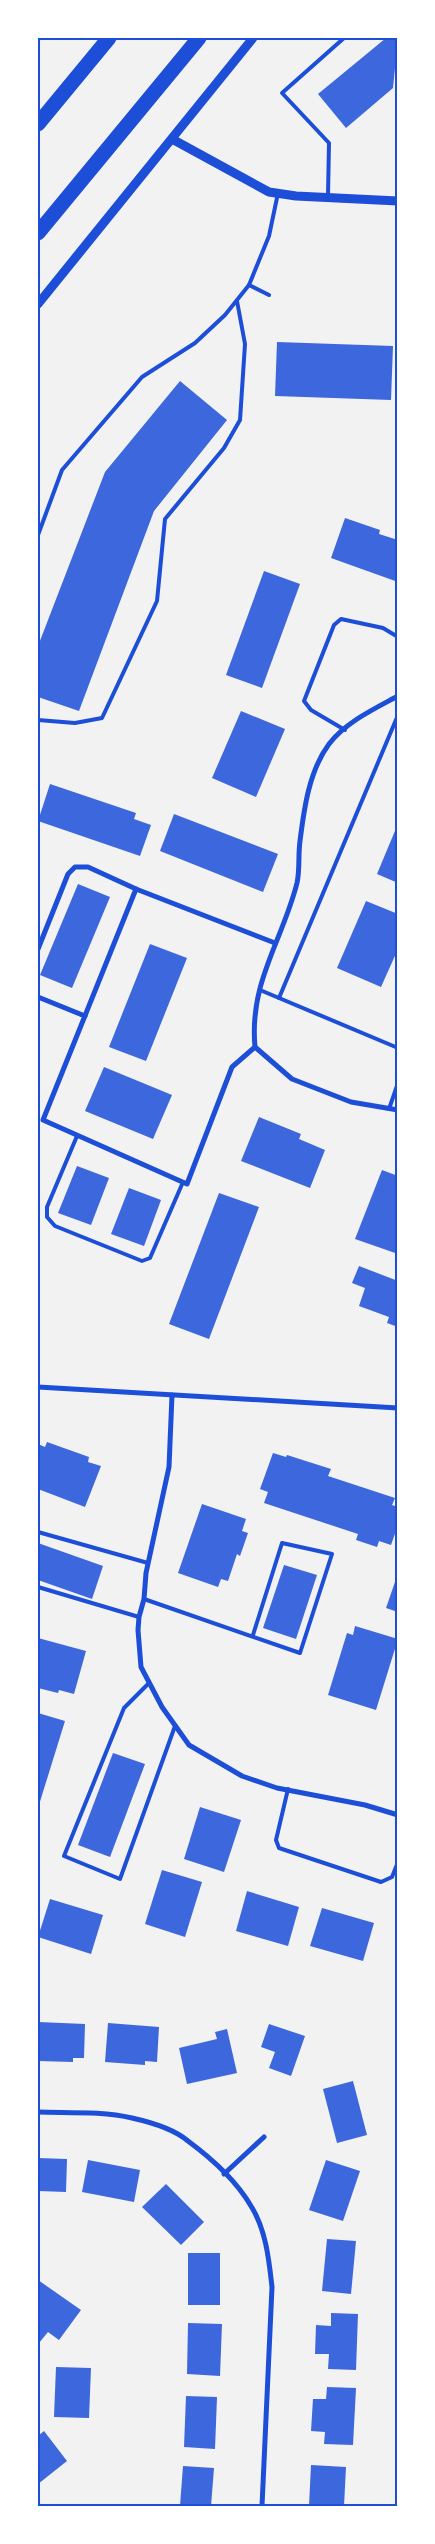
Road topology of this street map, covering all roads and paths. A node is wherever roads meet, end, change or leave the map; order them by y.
1 (109, 38) edge
2 (199, 38) edge
3 (252, 38) edge
4 (344, 38) edge
5 (38, 124) edge
6 (172, 139) junction
7 (278, 193) junction
8 (328, 198) junction
9 (398, 201) edge
10 (38, 233) edge
11 (249, 285) junction
12 (269, 295) dead end
13 (237, 301) junction
14 (38, 304) edge
15 (38, 535) edge
16 (398, 637) edge
17 (398, 696) edge
18 (398, 715) edge
19 (38, 720) edge
20 (345, 730) junction
21 (136, 888) junction
22 (275, 943) junction
23 (38, 949) edge
24 (260, 990) junction
25 (38, 997) edge
26 (279, 998) junction
27 (85, 1016) junction
28 (255, 1047) junction
29 (398, 1048) edge
30 (398, 1082) edge
31 (389, 1109) junction
32 (398, 1110) edge
33 (77, 1136) junction
34 (183, 1182) junction
35 (38, 1387) edge
36 (172, 1395) junction
37 (398, 1408) edge
38 (38, 1532) edge
39 (148, 1563) junction
40 (38, 1587) edge
41 (144, 1599) junction
42 (139, 1617) junction
43 (253, 1635) junction
44 (149, 1683) junction
45 (175, 1726) junction
46 (288, 1790) junction
47 (398, 1815) edge
48 (398, 1862) edge
49 (38, 2112) edge
50 (264, 2137) dead end
51 (224, 2174) junction
52 (262, 2506) edge

1 - 5 highway
2 - 10 highway
3 - 6 street
4 - 8 lane
6 - 7 street
6 - 14 street
7 - 8 street
7 - 11 lane
8 - 9 street
11 - 12 lane
11 - 13 lane
13 - 15 lane
13 - 19 lane
16 - 20 lane
17 - 20 street
18 - 26 lane
20 - 22 street
21 - 22 street
21 - 23 street
21 - 27 street
22 - 24 street
24 - 26 lane
24 - 28 street
25 - 27 street
26 - 29 lane
27 - 33 street
28 - 31 street
28 - 34 street
30 - 31 lane
31 - 32 street
33 - 34 street
33 - 34 lane
35 - 36 street
36 - 37 street
36 - 39 street
38 - 39 lane
39 - 41 street
40 - 42 lane
41 - 42 street
41 - 43 lane
42 - 44 street
43 - 43 lane
44 - 45 street
44 - 45 lane
45 - 46 street
46 - 47 street
46 - 48 lane
49 - 51 street
50 - 51 street
51 - 52 street

